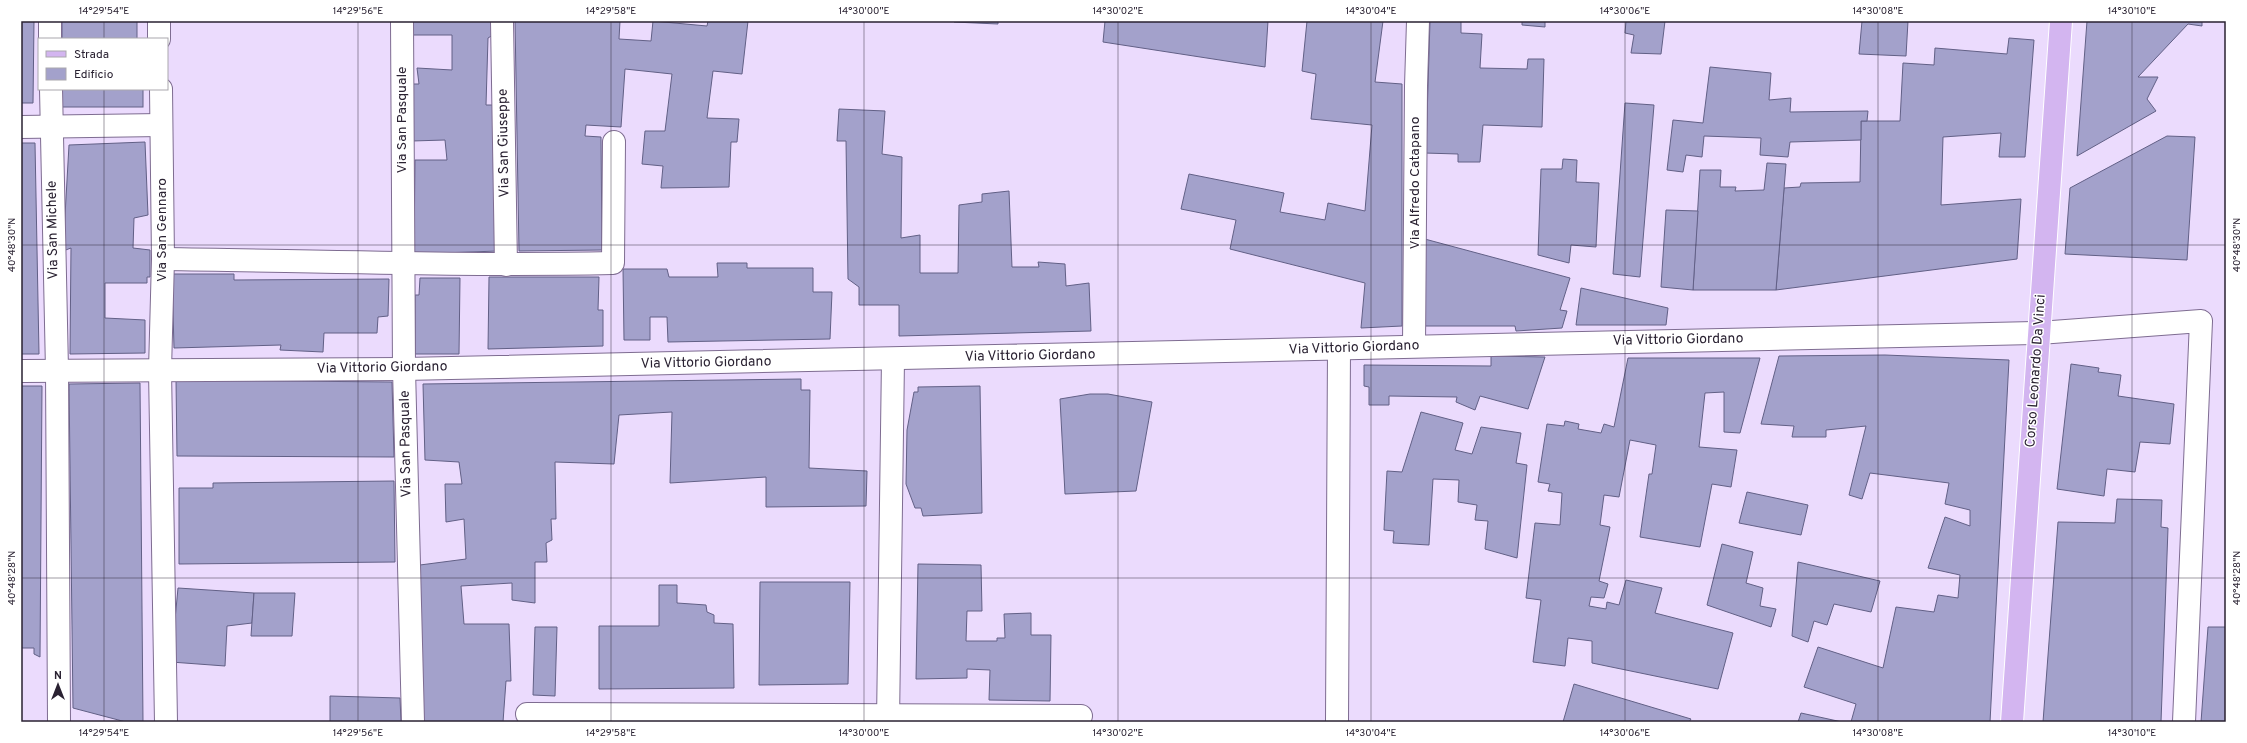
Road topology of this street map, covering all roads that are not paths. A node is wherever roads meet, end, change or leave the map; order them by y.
1 (50, 21) edge
2 (159, 21) edge
3 (402, 21) edge
4 (502, 21) edge
5 (1418, 21) edge
6 (2061, 21) edge
7 (50, 38) edge
8 (159, 38) edge
9 (51, 90) edge
10 (160, 90) edge
11 (161, 125) junction
12 (21, 127) edge
13 (51, 127) junction
14 (614, 142) dead end
15 (163, 259) junction
16 (403, 262) junction
17 (506, 265) junction
18 (2039, 332) junction
19 (1414, 346) junction
20 (1339, 349) junction
21 (893, 359) junction
22 (404, 368) junction
23 (21, 370) edge
24 (57, 370) junction
25 (160, 370) junction
26 (527, 714) dead end
27 (1081, 716) dead end
28 (888, 719) edge
29 (59, 722) edge
30 (166, 722) edge
31 (413, 722) edge
32 (1337, 722) edge
33 (2012, 722) edge
34 (2184, 722) edge

1 - 7 street
2 - 8 street
3 - 16 street, Via San Pasquale
4 - 17 street, Via San Giuseppe
5 - 19 street, Via Alfredo Catapano
6 - 18 main road, Corso Leonardo Da Vinci
9 - 13 street, Via San Michele
10 - 11 street, Via San Gennaro
11 - 13 street
11 - 15 street, Via San Gennaro
12 - 13 street
13 - 24 street, Via San Michele
14 - 17 street
15 - 16 street
15 - 25 street, Via San Gennaro
16 - 17 street
16 - 22 street, Via San Pasquale
18 - 19 street, Via Vittorio Giordano
18 - 33 main road, Corso Leonardo Da Vinci
18 - 34 street, Via Vittorio Giordano
19 - 20 street, Via Vittorio Giordano
20 - 21 street, Via Vittorio Giordano
20 - 32 street
21 - 22 street, Via Vittorio Giordano
21 - 28 street
22 - 25 street, Via Vittorio Giordano
22 - 31 street, Via San Pasquale
23 - 24 street, Via Vittorio Giordano
24 - 25 street, Via Vittorio Giordano
24 - 29 street, Via San Michele
25 - 30 street, Via San Gennaro
26 - 28 street
27 - 28 street

